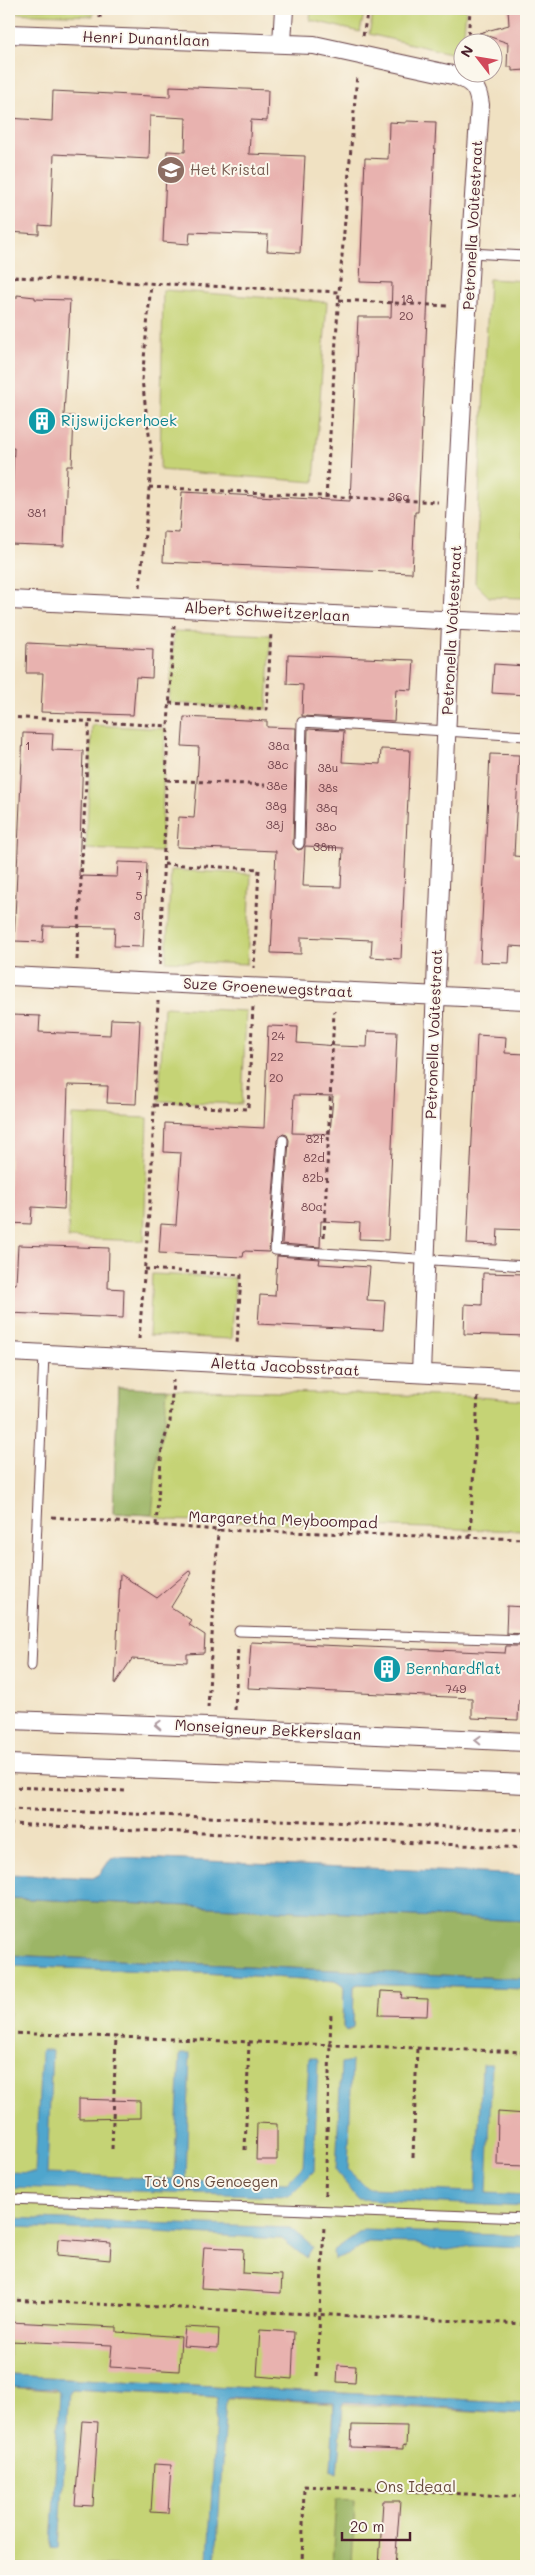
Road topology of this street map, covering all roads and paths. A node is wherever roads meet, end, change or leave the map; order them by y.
1 (284, 9) edge
2 (368, 9) edge
3 (470, 9) edge
4 (469, 32) edge
5 (9, 34) edge
6 (282, 44) junction
7 (359, 54) junction
8 (470, 253) junction
9 (526, 256) edge
10 (9, 284) edge
11 (151, 284) junction
12 (339, 292) junction
13 (339, 300) junction
14 (450, 306) dead end
15 (149, 487) junction
16 (326, 498) junction
17 (442, 503) dead end
18 (9, 600) edge
19 (139, 606) junction
20 (176, 608) junction
21 (272, 612) junction
22 (452, 621) junction
23 (526, 624) edge
24 (169, 703) junction
25 (9, 717) edge
26 (89, 721) junction
27 (168, 726) junction
28 (448, 731) junction
29 (526, 736) edge
30 (167, 780) junction
31 (265, 785) dead end
32 (299, 844) dead end
33 (9, 976) edge
34 (76, 979) junction
35 (159, 983) junction
36 (435, 996) junction
37 (526, 1000) edge
38 (334, 1011) dead end
39 (283, 1140) dead end
40 (324, 1253) junction
41 (426, 1260) junction
42 (526, 1266) edge
43 (144, 1269) junction
44 (9, 1352) edge
45 (44, 1354) junction
46 (138, 1360) junction
47 (174, 1362) junction
48 (236, 1365) junction
49 (421, 1373) junction
50 (479, 1377) junction
51 (526, 1380) edge
52 (38, 1516) junction
53 (156, 1525) junction
54 (218, 1530) junction
55 (470, 1537) junction
56 (526, 1539) edge
57 (239, 1631) joint
58 (526, 1640) edge
59 (31, 1666) dead end
60 (9, 1720) edge
61 (207, 1726) junction
62 (234, 1728) junction
63 (526, 1742) edge
64 (9, 1764) edge
65 (526, 1784) edge
66 (9, 1809) edge
67 (9, 1824) edge
68 (526, 1830) edge
69 (526, 1848) edge
70 (9, 2033) edge
71 (116, 2036) junction
72 (249, 2042) junction
73 (417, 2048) junction
74 (526, 2052) edge
75 (112, 2149) dead end
76 (245, 2150) dead end
77 (413, 2157) dead end
78 (9, 2199) edge
79 (526, 2218) edge
80 (9, 2300) edge
81 (526, 2324) edge
82 (526, 2497) edge
83 (9, 2565) edge
84 (34, 2566) edge
85 (302, 2566) edge

1 - 6 street
2 - 7 path
3 - 4 path
5 - 6 street, Henri Dunantlaan
6 - 7 street, Petronella Voûtestraat
7 - 8 street, Petronella Voûtestraat
7 - 12 path
8 - 9 lane
8 - 22 street, Petronella Voûtestraat
10 - 11 path
11 - 12 path
11 - 15 path
12 - 13 path
13 - 14 path
13 - 16 path
15 - 16 path
15 - 19 path
16 - 17 path
18 - 19 street, Albert Schweitzerlaan
19 - 20 street, Albert Schweitzerlaan
20 - 21 street, Albert Schweitzerlaan
20 - 24 path
21 - 22 street, Albert Schweitzerlaan
21 - 24 path
22 - 23 street, Albert Schweitzerlaan
22 - 28 street, Petronella Voûtestraat
24 - 27 path
25 - 26 path
26 - 27 path
26 - 34 path
27 - 30 path
28 - 29 lane
28 - 32 lane
28 - 36 street, Petronella Voûtestraat
30 - 31 path
30 - 35 path
33 - 34 street, Suze Groenewegstraat
34 - 35 street, Suze Groenewegstraat
35 - 36 street, Suze Groenewegstraat
35 - 43 path
36 - 37 street, Suze Groenewegstraat
36 - 41 street, Petronella Voûtestraat
38 - 40 path
39 - 40 lane
40 - 41 lane
41 - 42 lane
41 - 49 street, Petronella Voûtestraat
43 - 46 path
43 - 48 path
44 - 45 street, Aletta Jacobsstraat
45 - 46 street, Aletta Jacobsstraat
45 - 52 lane
46 - 47 street, Aletta Jacobsstraat
47 - 48 street, Aletta Jacobsstraat
47 - 53 path
48 - 49 street, Aletta Jacobsstraat
49 - 50 street, Aletta Jacobsstraat
50 - 51 street, Aletta Jacobsstraat
50 - 55 path
52 - 53 path, Margaretha Meyboompad
52 - 59 lane
53 - 54 path, Margaretha Meyboompad
54 - 55 path, Margaretha Meyboompad
54 - 61 path
55 - 56 path, Margaretha Meyboompad
57 - 58 lane
57 - 62 path
61 -> 60 street, Monseigneur Bekkerslaan
61 - 62 street, Monseigneur Bekkerslaan
63 -> 62 street, Monseigneur Bekkerslaan
64 - 65 street
66 - 68 path
67 - 69 path
70 - 71 path
71 - 72 path
71 - 75 path
72 - 73 path
72 - 76 path
73 - 74 path
73 - 77 path
78 - 79 lane
80 - 81 path
82 - 85 path
83 - 84 path

